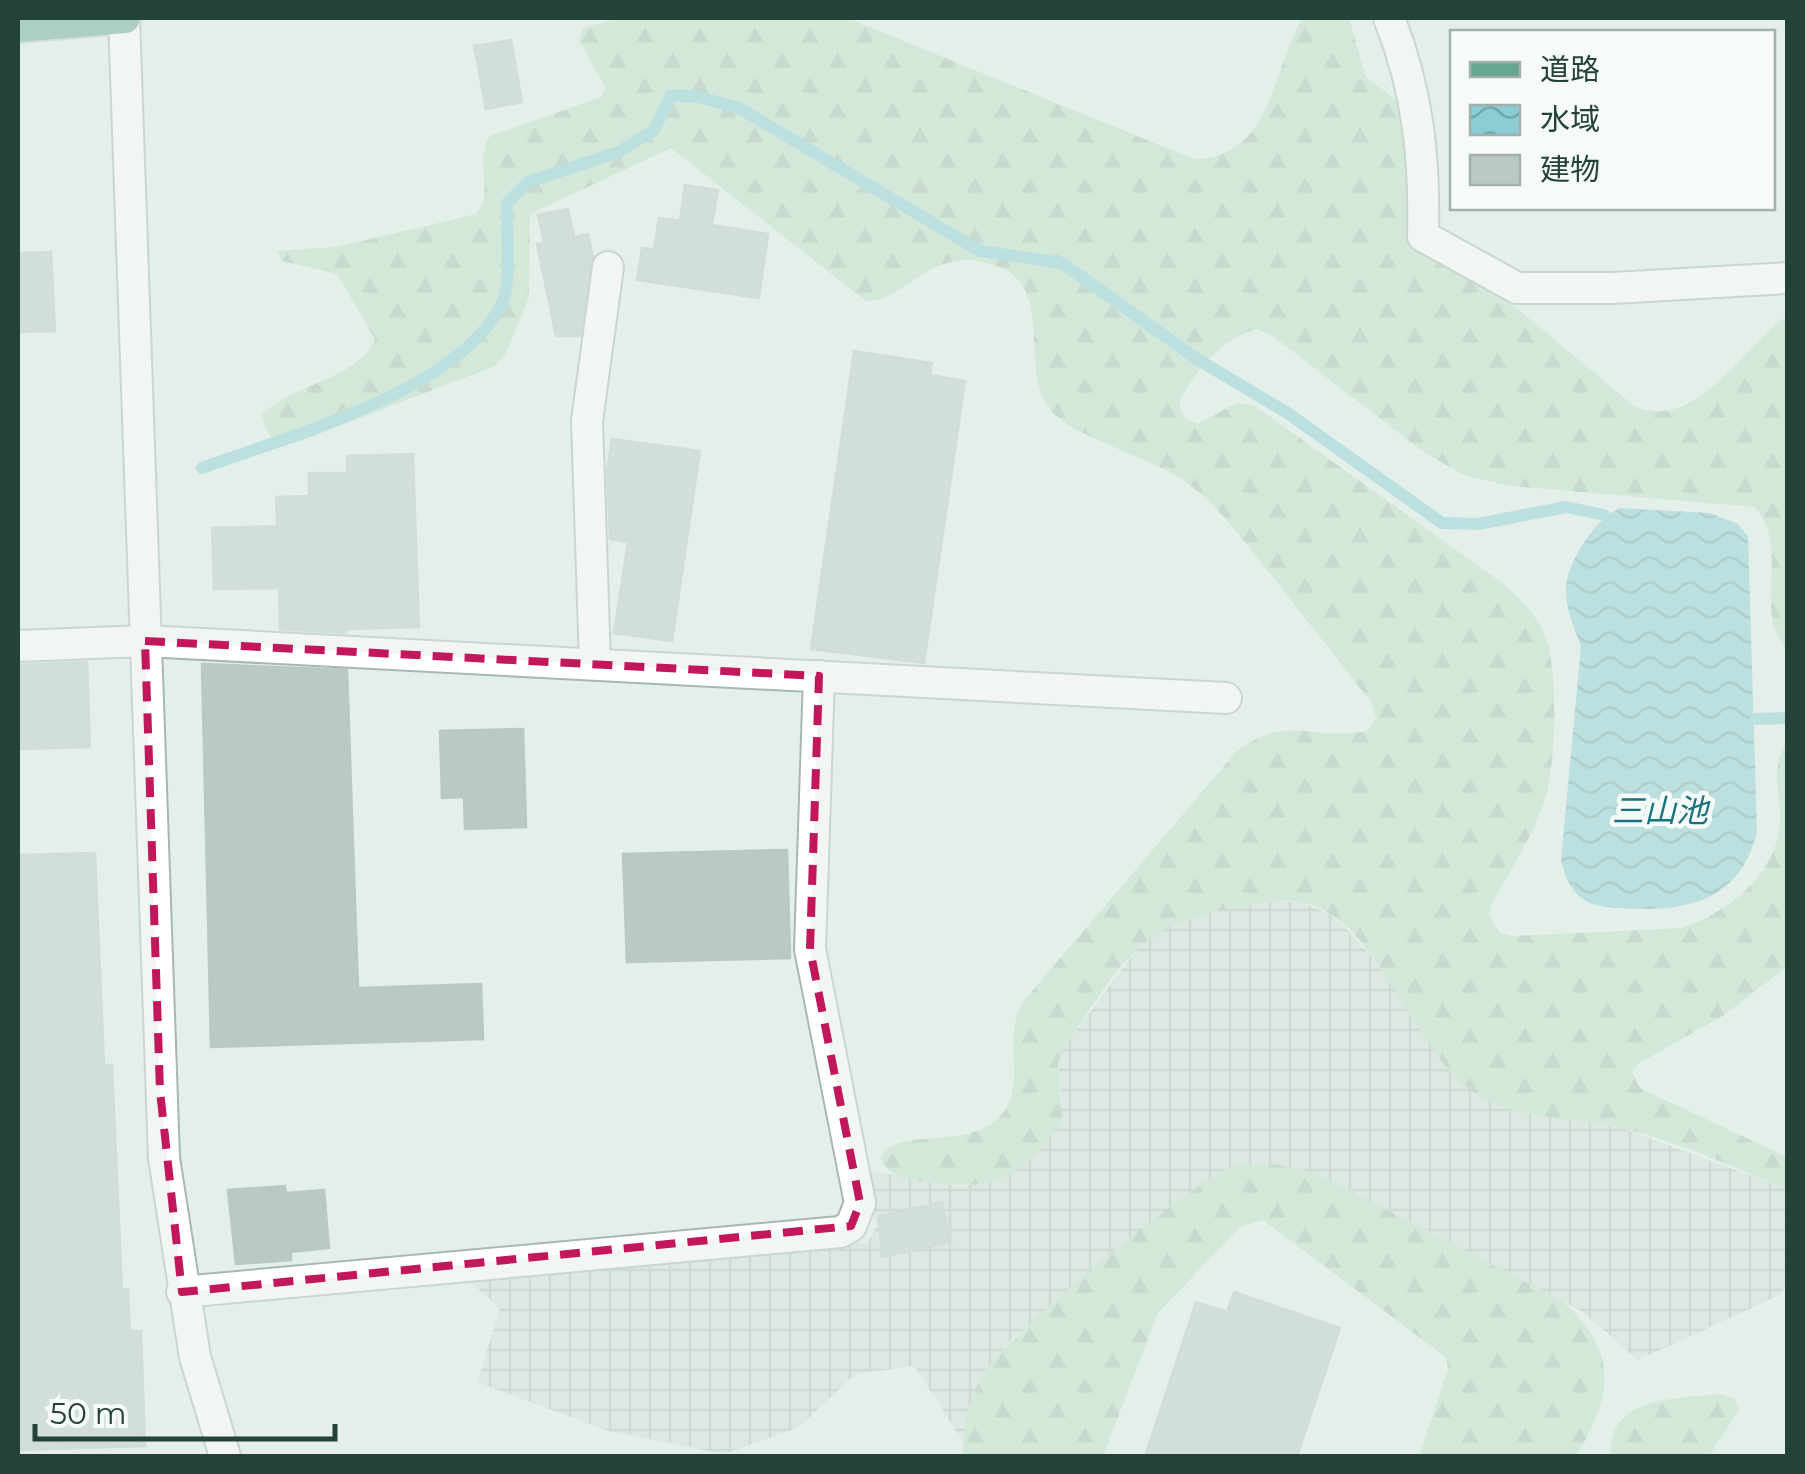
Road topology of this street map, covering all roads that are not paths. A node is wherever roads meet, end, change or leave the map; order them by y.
1 (125, 18) edge
2 (1390, 18) edge
3 (18, 26) edge
4 (608, 267) dead end
5 (1788, 278) edge
6 (145, 641) junction
7 (18, 646) edge
8 (595, 664) junction
9 (819, 676) junction
10 (1226, 698) dead end
11 (182, 1292) junction
12 (225, 1456) edge

1 - 3 main road
1 - 6 street
2 - 5 street
4 - 8 street
6 - 7 street
6 - 8 street
6 - 11 street
8 - 9 street
9 - 10 street
9 - 11 street
11 - 12 street

